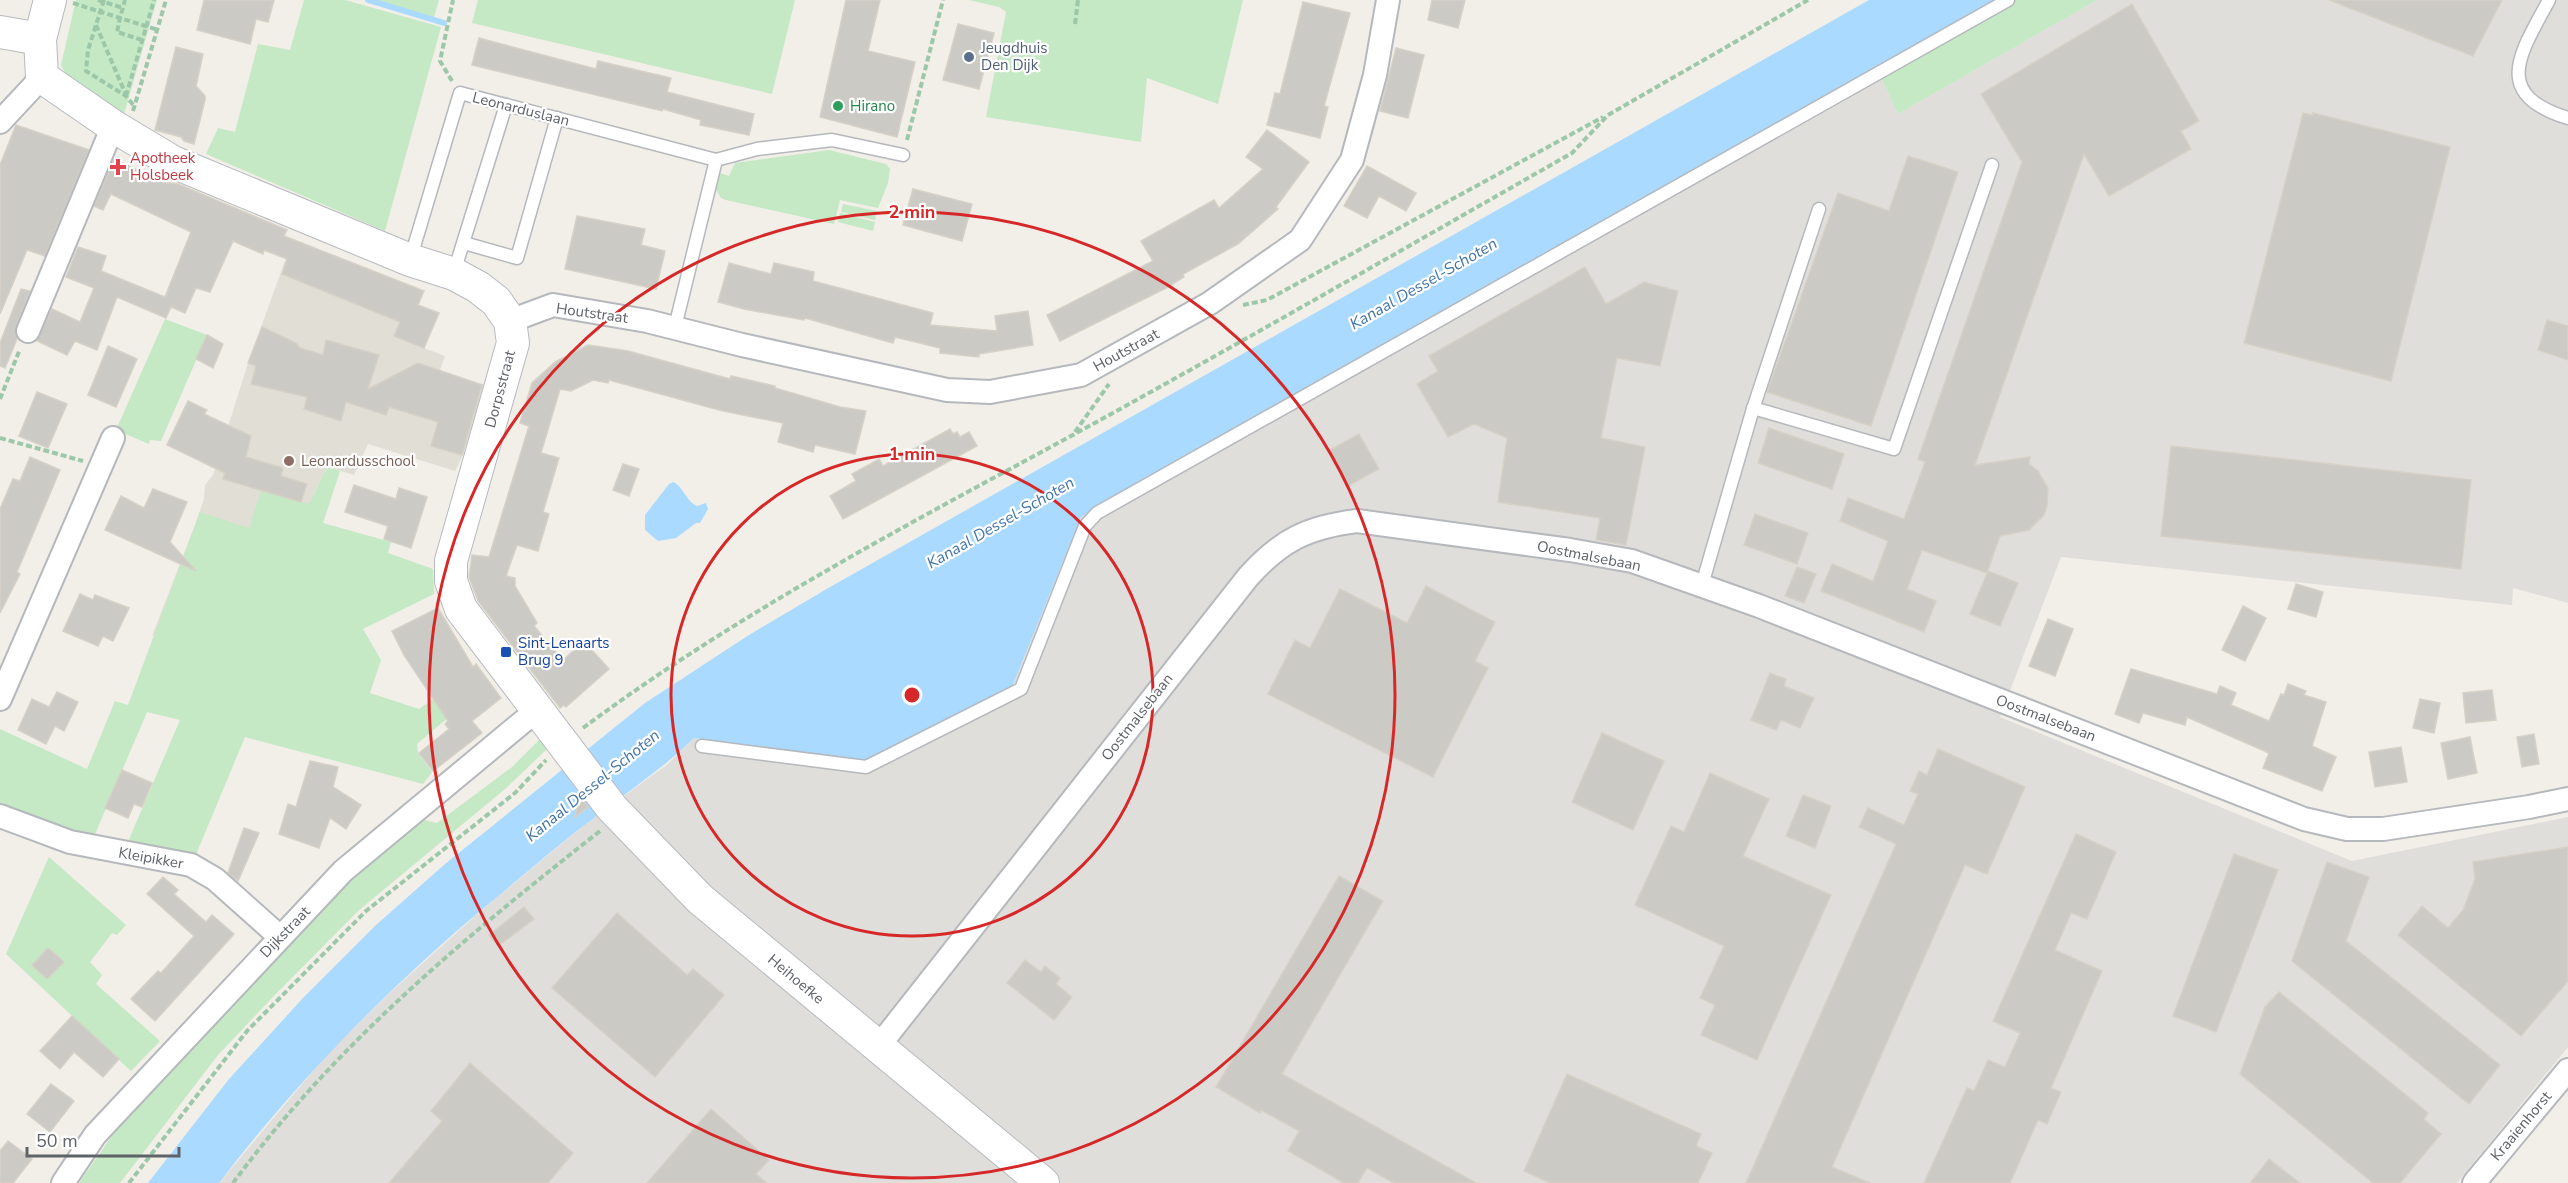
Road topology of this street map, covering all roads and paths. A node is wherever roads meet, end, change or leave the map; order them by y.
1 (50, 0) edge
2 (62, 0) edge
3 (125, 0) edge
4 (154, 0) edge
5 (166, 0) edge
6 (453, 0) edge
7 (943, 0) edge
8 (1078, 0) edge
9 (1388, 0) edge
10 (1808, 0) edge
11 (2007, 0) edge
12 (2548, 0) edge
13 (102, 1) edge
14 (123, 8) junction
15 (100, 12) junction
16 (120, 18) junction
17 (1075, 24) dead end
18 (96, 25) junction
19 (146, 26) junction
20 (158, 30) junction
21 (0, 32) edge
22 (40, 39) junction
23 (142, 40) junction
24 (42, 77) junction
25 (460, 93) junction
26 (126, 96) junction
27 (506, 105) junction
28 (1608, 114) junction
29 (557, 118) junction
30 (2568, 118) edge
31 (0, 121) edge
32 (124, 122) junction
33 (903, 155) joint
34 (716, 160) junction
35 (1992, 165) dead end
36 (1819, 209) dead end
37 (464, 243) junction
38 (410, 260) junction
39 (454, 274) junction
40 (1267, 300) dead end
41 (510, 321) junction
42 (675, 327) junction
43 (28, 331) joint
44 (1112, 380) dead end
45 (0, 399) edge
46 (1753, 408) junction
47 (1072, 435) junction
48 (0, 438) edge
49 (113, 438) dead end
50 (101, 466) junction
51 (1702, 585) junction
52 (0, 699) edge
53 (537, 710) junction
54 (702, 746) dead end
55 (565, 749) junction
56 (2568, 799) edge
57 (616, 812) junction
58 (0, 816) edge
59 (280, 937) junction
60 (878, 1047) junction
61 (2568, 1070) edge
62 (63, 1183) edge
63 (129, 1183) edge
64 (233, 1183) edge
65 (1042, 1183) edge
66 (2474, 1183) edge

1 - 22 street
2 - 15 path
3 - 14 path
4 - 19 path
5 - 20 path
6 - 25 path
7 - 33 path
8 - 17 path
9 - 42 street, Houtstraat
10 - 28 path
11 - 54 lane
12 - 30 lane
13 - 14 path
13 - 15 path
14 - 16 path
15 - 16 path
15 - 18 path
16 - 19 path
16 - 23 path
18 - 26 path
18 - 26 path
19 - 20 path
19 - 23 path
20 - 32 path
21 - 22 street
22 - 24 street
23 - 26 path
24 - 31 street
24 - 32 street
25 - 27 lane, Leonarduslaan
25 - 38 lane, Leonarduslaan
26 - 32 path
27 - 29 lane, Leonarduslaan
27 - 37 lane
28 - 40 path
28 - 47 path
29 - 34 lane, Leonarduslaan
29 - 37 lane
32 - 38 street
32 - 43 street
33 - 34 lane
34 - 42 lane
35 - 46 lane
36 - 46 lane
37 - 39 lane
38 - 39 street
39 - 41 street
41 - 42 street, Houtstraat
41 - 53 street, Dorpsstraat
43 - 45 path
44 - 47 path
46 - 51 lane
47 - 55 path
48 - 50 path
49 - 50 street
50 - 52 street
51 - 56 street, Oostmalsebaan
51 - 60 street, Oostmalsebaan
53 - 55 street, Dorpsstraat
53 - 59 street, Dijkstraat
55 - 57 street, Heihoefke
55 - 63 path
57 - 60 street, Heihoefke
57 - 64 path
58 - 59 street, Kleipikker
59 - 62 street, Dijkstraat
60 - 65 street, Heihoefke
61 - 66 street, Kraaienhorst

